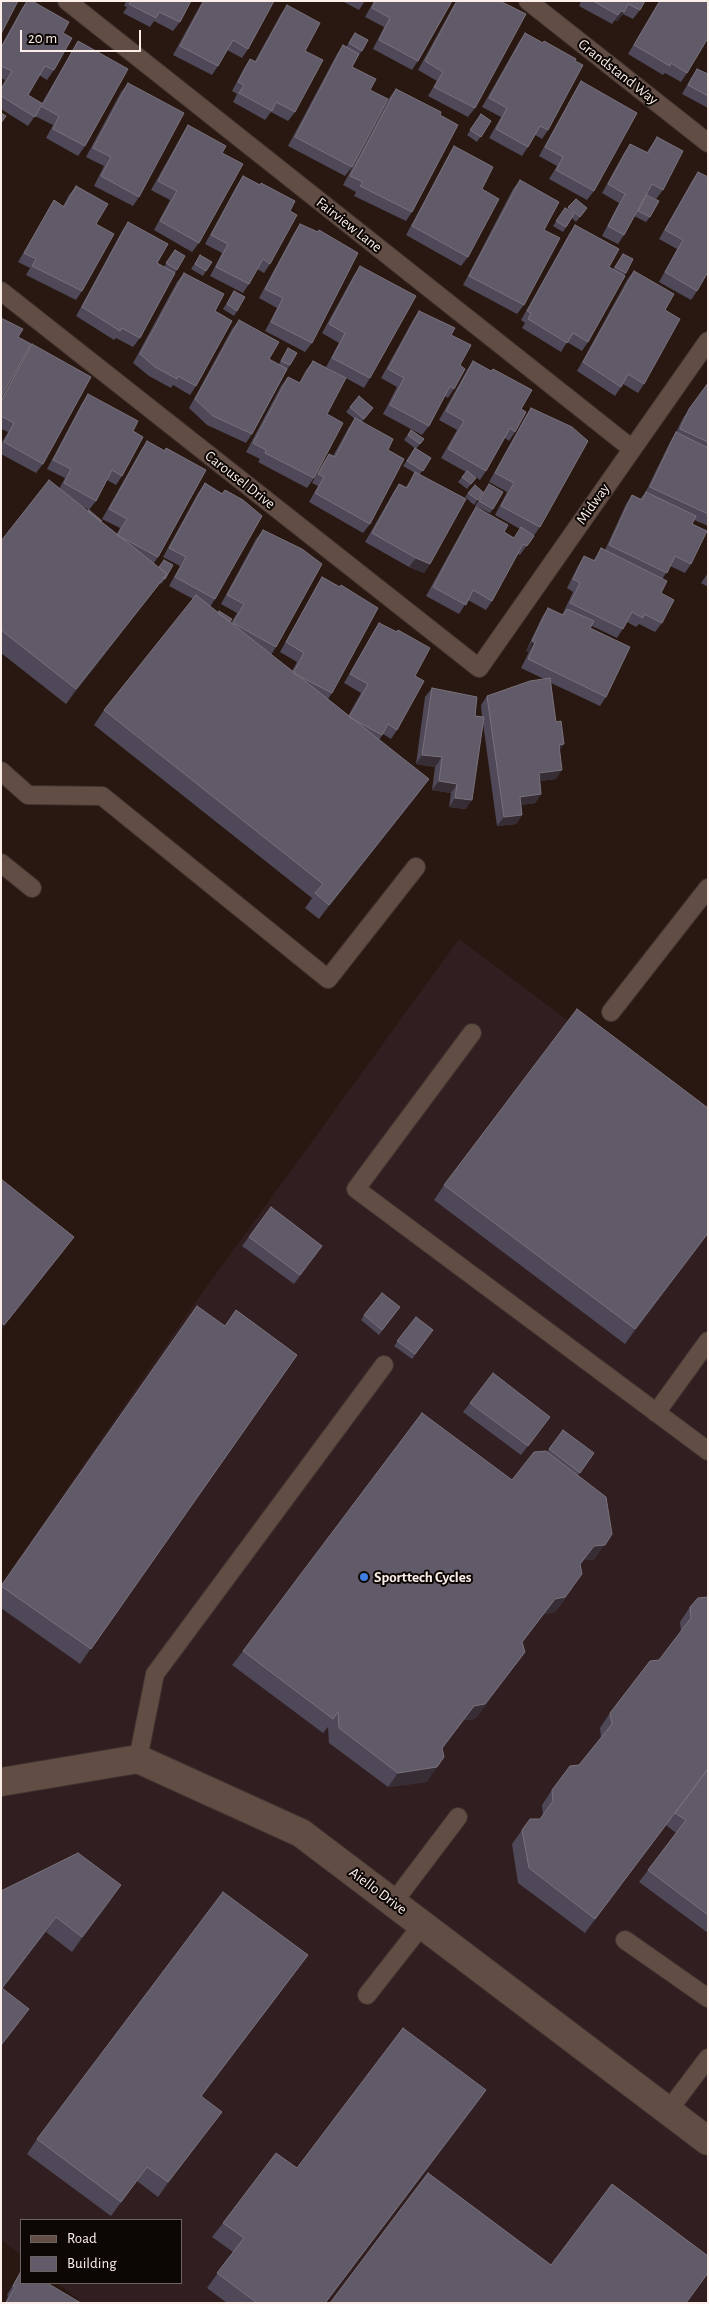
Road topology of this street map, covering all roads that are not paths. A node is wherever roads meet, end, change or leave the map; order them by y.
1 (67, 1) edge
2 (528, 1) edge
3 (708, 143) edge
4 (1, 291) edge
5 (708, 341) edge
6 (632, 448) junction
7 (480, 668) joint
8 (1, 771) edge
9 (1, 863) edge
10 (416, 867) dead end
11 (32, 888) dead end
12 (708, 888) edge
13 (611, 1012) dead end
14 (472, 1033) dead end
15 (708, 1341) edge
16 (384, 1365) dead end
17 (656, 1413) junction
18 (708, 1451) edge
19 (138, 1759) junction
20 (1, 1782) edge
21 (458, 1817) dead end
22 (393, 1903) junction
23 (422, 1925) junction
24 (625, 1940) dead end
25 (367, 1995) dead end
26 (708, 1998) edge
27 (708, 2058) edge
28 (668, 2111) junction
29 (708, 2141) edge

1 - 6 lane, Fairview Lane
2 - 3 lane, Grandstand Way
4 - 7 lane, Carousel Drive
5 - 6 lane, Midway
6 - 7 lane, Midway
8 - 10 lane
9 - 11 lane
12 - 13 lane
14 - 17 lane
15 - 17 lane
16 - 19 lane
17 - 18 lane
19 - 20 street
19 - 22 street, Aiello Drive
21 - 22 lane
22 - 23 street, Aiello Drive
23 - 25 lane
23 - 28 street, Aiello Drive
24 - 26 lane
27 - 28 lane
28 - 29 street, Aiello Drive

